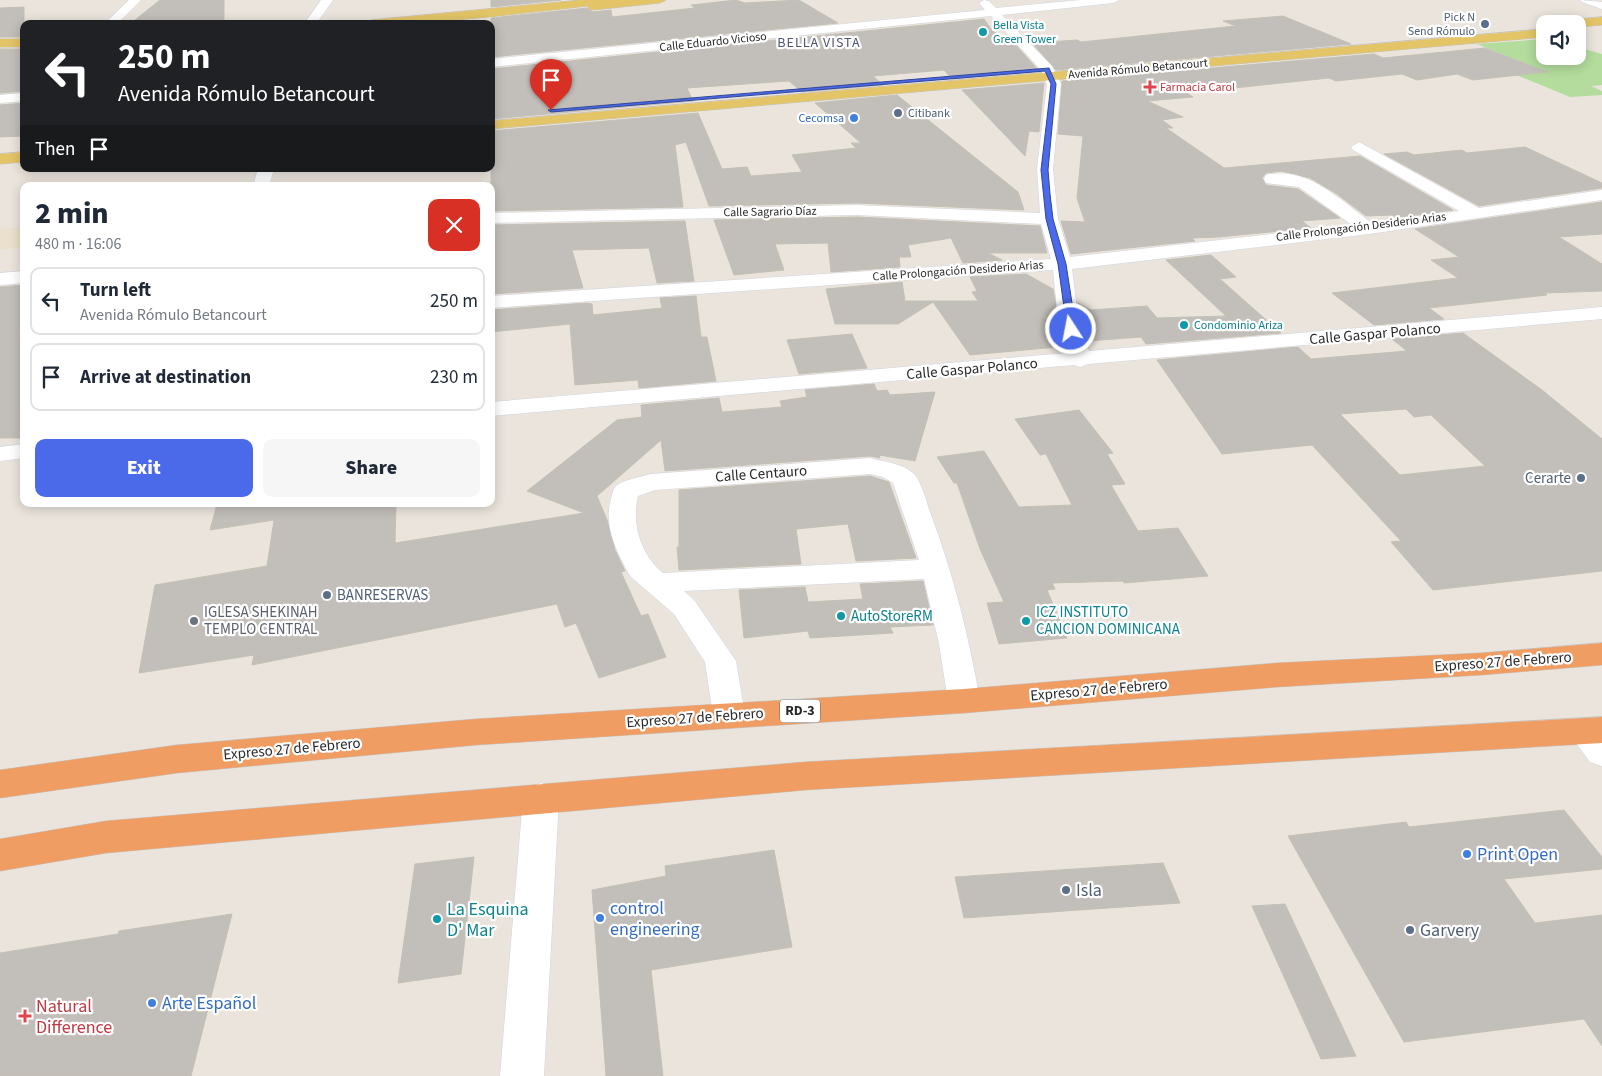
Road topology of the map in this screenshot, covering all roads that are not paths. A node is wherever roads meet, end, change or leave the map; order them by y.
1 (136, 0) edge
2 (327, 0) edge
3 (611, 0) edge
4 (660, 0) edge
5 (982, 0) edge
6 (1113, 0) edge
7 (1586, 0) edge
8 (1602, 6) edge
9 (994, 13) junction
10 (114, 20) edge
11 (316, 20) edge
12 (411, 20) edge
13 (478, 20) edge
14 (1602, 21) edge
15 (1586, 22) edge
16 (1536, 27) edge
17 (1602, 28) edge
18 (1586, 29) edge
19 (1536, 34) edge
20 (0, 37) edge
21 (20, 37) edge
22 (0, 43) edge
23 (20, 43) edge
24 (495, 63) edge
25 (1049, 73) junction
26 (20, 97) edge
27 (0, 99) edge
28 (495, 115) edge
29 (495, 125) edge
30 (1360, 147) dead end
31 (20, 156) edge
32 (0, 159) edge
33 (20, 166) edge
34 (0, 168) edge
35 (1272, 179) dead end
36 (1602, 195) edge
37 (1474, 212) junction
38 (495, 218) edge
39 (1049, 219) junction
40 (1369, 229) junction
41 (1062, 264) junction
42 (20, 278) edge
43 (0, 279) edge
44 (495, 302) edge
45 (1602, 314) edge
46 (1080, 360) junction
47 (495, 409) edge
48 (20, 452) edge
49 (0, 454) edge
50 (936, 569) junction
51 (657, 583) junction
52 (1602, 654) edge
53 (964, 701) junction
54 (729, 715) junction
55 (1596, 737) edge
56 (0, 784) edge
57 (541, 798) junction
58 (0, 855) edge
59 (522, 1076) edge

1 - 10 street
2 - 11 street
3 - 12 main road
4 - 13 main road
5 - 9 street
6 - 9 street, Calle Eduardo Vicioso
7 - 8 street
9 - 24 street, Calle Eduardo Vicioso
9 - 25 street
14 - 15 main road
16 - 25 main road, Avenida Rómulo Betancourt
17 - 18 main road
19 - 25 main road, Avenida Rómulo Betancourt
20 - 21 main road
22 - 23 main road
25 - 28 main road, Avenida Rómulo Betancourt
25 - 29 main road, Avenida Rómulo Betancourt
25 - 39 street
26 - 27 street
30 - 37 street
31 - 32 main road
33 - 34 main road
35 - 40 street
36 - 37 street, Calle Prolongación Desiderio Arias
37 - 40 street, Calle Prolongación Desiderio Arias
38 - 39 street, Calle Sagrario Díaz
39 - 41 street
40 - 41 street, Calle Prolongación Desiderio Arias
41 - 44 street, Calle Prolongación Desiderio Arias
41 - 46 street
42 - 43 street
45 - 46 street, Calle Gaspar Polanco
46 - 47 street, Calle Gaspar Polanco
48 - 49 street
50 - 51 street
50 - 51 street, Calle Centauro
50 - 53 street, Calle Centauro
51 - 54 street, Calle Centauro
52 - 53 highway, Expreso 27 de Febrero / RD-3
53 - 54 highway, Expreso 27 de Febrero / RD-3
54 - 56 highway, Expreso 27 de Febrero / RD-3
55 - 57 highway
57 - 58 highway
57 - 59 street

